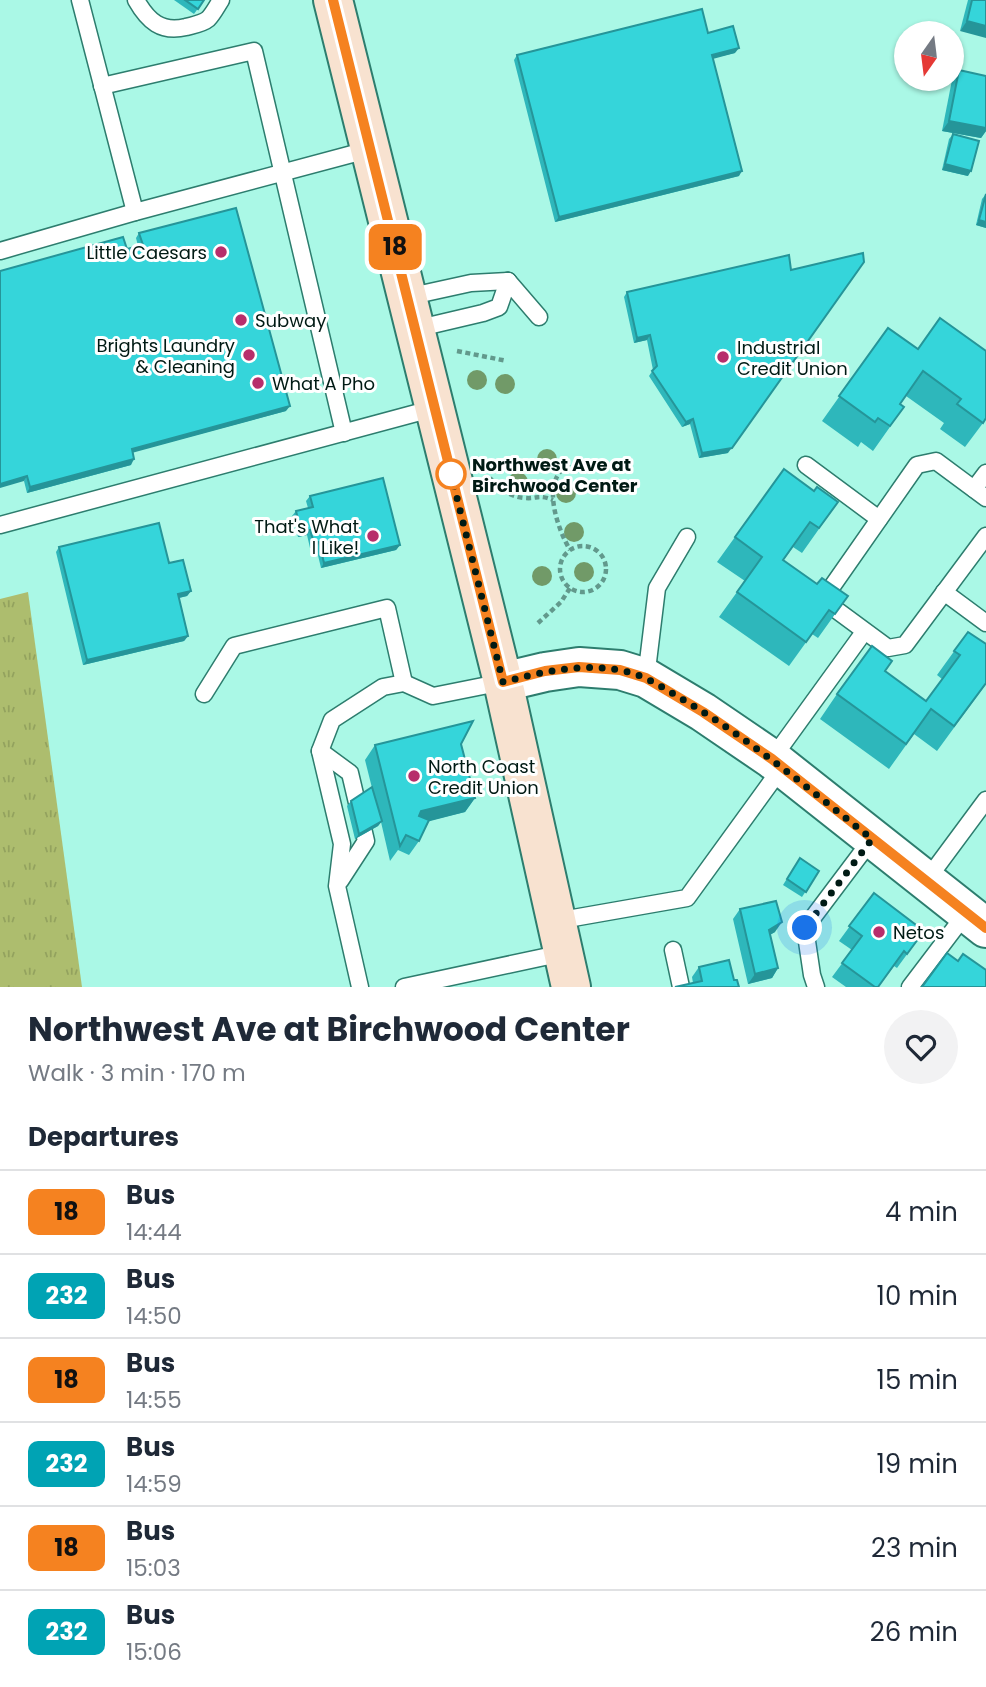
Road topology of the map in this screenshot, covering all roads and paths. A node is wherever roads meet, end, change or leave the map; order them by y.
1 (80, 0) edge
2 (136, 0) edge
3 (221, 0) edge
4 (333, 0) edge
5 (102, 86) junction
6 (370, 149) junction
7 (283, 174) junction
8 (135, 212) junction
9 (0, 251) edge
10 (508, 281) junction
11 (411, 313) junction
12 (540, 317) dead end
13 (457, 351) dead end
14 (508, 361) dead end
15 (435, 408) junction
16 (344, 433) junction
17 (569, 464) dead end
18 (806, 465) dead end
19 (986, 473) edge
20 (490, 478) dead end
21 (980, 494) edge
22 (554, 500) junction
23 (879, 519) junction
24 (0, 525) edge
25 (986, 536) edge
26 (687, 537) dead end
27 (570, 550) junction
28 (570, 588) junction
29 (944, 592) junction
30 (538, 622) dead end
31 (986, 623) edge
32 (864, 632) junction
33 (646, 678) junction
34 (503, 682) junction
35 (404, 683) junction
36 (204, 694) dead end
37 (320, 751) junction
38 (777, 763) junction
39 (984, 808) edge
40 (872, 839) junction
41 (926, 881) junction
42 (337, 886) junction
43 (976, 920) edge
44 (673, 950) dead end
45 (564, 954) edge
46 (360, 987) edge
47 (404, 987) edge
48 (681, 987) edge
49 (816, 987) edge
50 (910, 987) edge

1 - 5 lane
2 - 3 lane
4 - 6 main road
5 - 7 lane
5 - 8 lane
6 - 7 lane
6 - 11 main road
7 - 8 lane
7 - 16 lane
8 - 9 lane
10 - 11 lane
10 - 11 lane
10 - 12 lane
11 - 15 main road
13 - 14 path
15 - 16 lane
15 - 34 main road
16 - 24 lane
17 - 22 path
18 - 23 lane
19 - 21 lane
20 - 22 path
21 - 23 lane
22 - 27 path
23 - 32 lane
25 - 29 lane
26 - 33 lane
27 - 28 path
27 - 28 path
28 - 30 path
29 - 31 lane
29 - 32 lane
32 - 38 lane
33 - 34 street
33 - 38 street
34 - 35 lane
34 - 45 main road
35 - 36 lane
35 - 37 lane
37 - 42 lane
37 - 42 lane
38 - 40 street
38 - 45 lane
39 - 41 lane
40 - 41 street
40 - 49 lane
41 - 43 street
42 - 46 lane
43 - 50 lane
44 - 48 lane
45 - 47 lane

